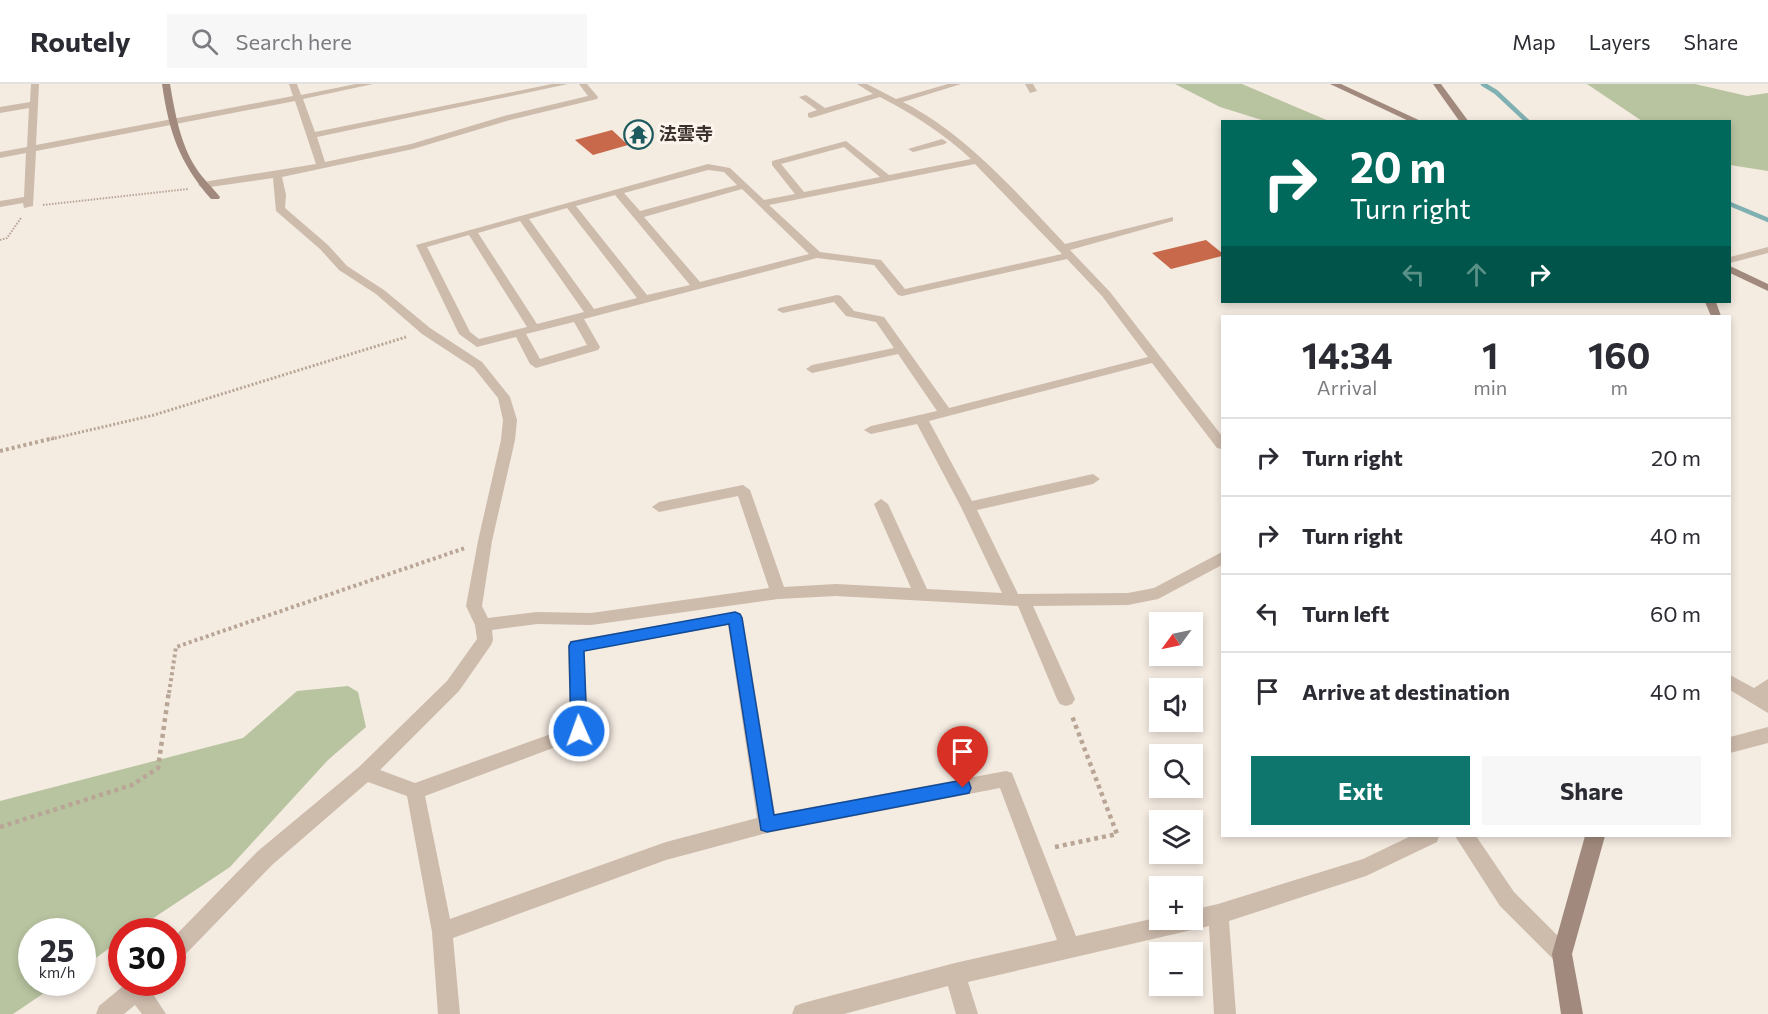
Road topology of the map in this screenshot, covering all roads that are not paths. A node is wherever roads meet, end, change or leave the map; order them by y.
1 (36, 84) edge
2 (166, 84) edge
3 (293, 84) edge
4 (369, 84) edge
5 (564, 84) edge
6 (583, 84) edge
7 (861, 84) edge
8 (957, 84) edge
9 (1334, 84) edge
10 (1437, 84) edge
11 (881, 94) junction
12 (803, 97) dead end
13 (298, 98) junction
14 (894, 102) junction
15 (35, 104) junction
16 (0, 110) edge
17 (824, 111) junction
18 (811, 114) dead end
19 (1415, 120) edge
20 (1464, 120) edge
21 (172, 121) junction
22 (925, 129) dead end
23 (312, 135) junction
24 (942, 142) junction
25 (33, 148) junction
26 (913, 149) dead end
27 (0, 155) edge
28 (973, 162) junction
29 (321, 166) junction
30 (276, 176) junction
31 (888, 179) junction
32 (203, 185) junction
33 (743, 186) junction
34 (617, 191) junction
35 (215, 196) dead end
36 (802, 196) junction
37 (762, 203) junction
38 (0, 204) edge
39 (569, 204) junction
40 (638, 216) junction
41 (522, 217) junction
42 (1169, 219) dead end
43 (472, 231) junction
44 (1768, 250) edge
45 (1067, 251) junction
46 (817, 255) junction
47 (1731, 260) edge
48 (1731, 270) edge
49 (698, 286) junction
50 (1768, 288) edge
51 (645, 300) junction
52 (783, 310) dead end
53 (591, 314) junction
54 (577, 317) junction
55 (534, 329) junction
56 (519, 333) junction
57 (901, 350) junction
58 (1157, 358) junction
59 (812, 369) dead end
60 (945, 412) junction
61 (921, 419) junction
62 (871, 430) dead end
63 (1221, 444) edge
64 (1093, 479) dead end
65 (881, 504) dead end
66 (659, 507) dead end
67 (968, 507) junction
68 (1221, 559) edge
69 (778, 593) junction
70 (922, 596) junction
71 (1018, 600) junction
72 (483, 625) junction
73 (1731, 682) edge
74 (1764, 697) edge
75 (1066, 699) road end
76 (1768, 735) edge
77 (1731, 745) edge
78 (365, 773) junction
79 (415, 792) junction
80 (767, 824) junction
81 (1429, 837) edge
82 (1466, 837) edge
83 (1595, 837) edge
84 (1218, 914) junction
85 (442, 932) junction
86 (186, 940) edge
87 (1070, 948) junction
88 (1562, 954) junction
89 (956, 974) junction
90 (128, 996) edge
91 (146, 996) edge
92 (833, 1009) edge
93 (106, 1014) edge
94 (155, 1014) edge
95 (449, 1014) edge
96 (803, 1014) edge
97 (967, 1014) edge
98 (1225, 1014) edge
99 (1572, 1014) edge

1 - 15 street
2 - 21 street
3 - 13 street
4 - 13 street
5 - 23 street
6 - 29 street
7 - 11 street
8 - 14 street
9 - 19 street
10 - 20 street
11 - 14 street
11 - 17 street
12 - 17 street
13 - 21 street
13 - 23 street
14 - 28 street
15 - 16 street
15 - 25 street
17 - 18 street
21 - 25 street
21 - 32 street
22 - 24 street
23 - 29 street
24 - 26 street
24 - 28 street
25 - 27 street
25 - 38 street
28 - 31 street
28 - 45 street
29 - 30 street
30 - 32 street
30 - 72 street
31 - 36 street
31 - 36 street
32 - 35 street
33 - 34 street
33 - 37 street
33 - 40 street
34 - 39 street
34 - 40 street
36 - 37 street
37 - 46 street
39 - 41 street
39 - 51 street
40 - 49 street
41 - 43 street
41 - 53 street
42 - 45 street
43 - 55 street
43 - 56 street
44 - 47 street
45 - 46 street
45 - 58 street
46 - 49 street
48 - 50 street
49 - 51 street
51 - 53 street
52 - 57 street
53 - 54 street
54 - 55 street
54 - 56 street
55 - 56 street
57 - 59 street
57 - 60 street
58 - 60 street
58 - 63 street
60 - 61 street
61 - 62 street
61 - 67 street
64 - 67 street
65 - 70 street
66 - 69 street
67 - 71 street
68 - 71 street
69 - 70 street
69 - 72 street
70 - 71 street
71 - 75 street
72 - 78 street
73 - 74 street
76 - 77 street
78 - 79 street
78 - 86 street
79 - 80 street
79 - 85 street
80 - 85 street
80 - 87 street
81 - 84 street
82 - 88 street
83 - 88 street
84 - 87 street
84 - 98 street
85 - 95 street
87 - 89 street
88 - 99 street
89 - 92 street
89 - 97 street
90 - 93 street
91 - 94 street
92 - 96 street

